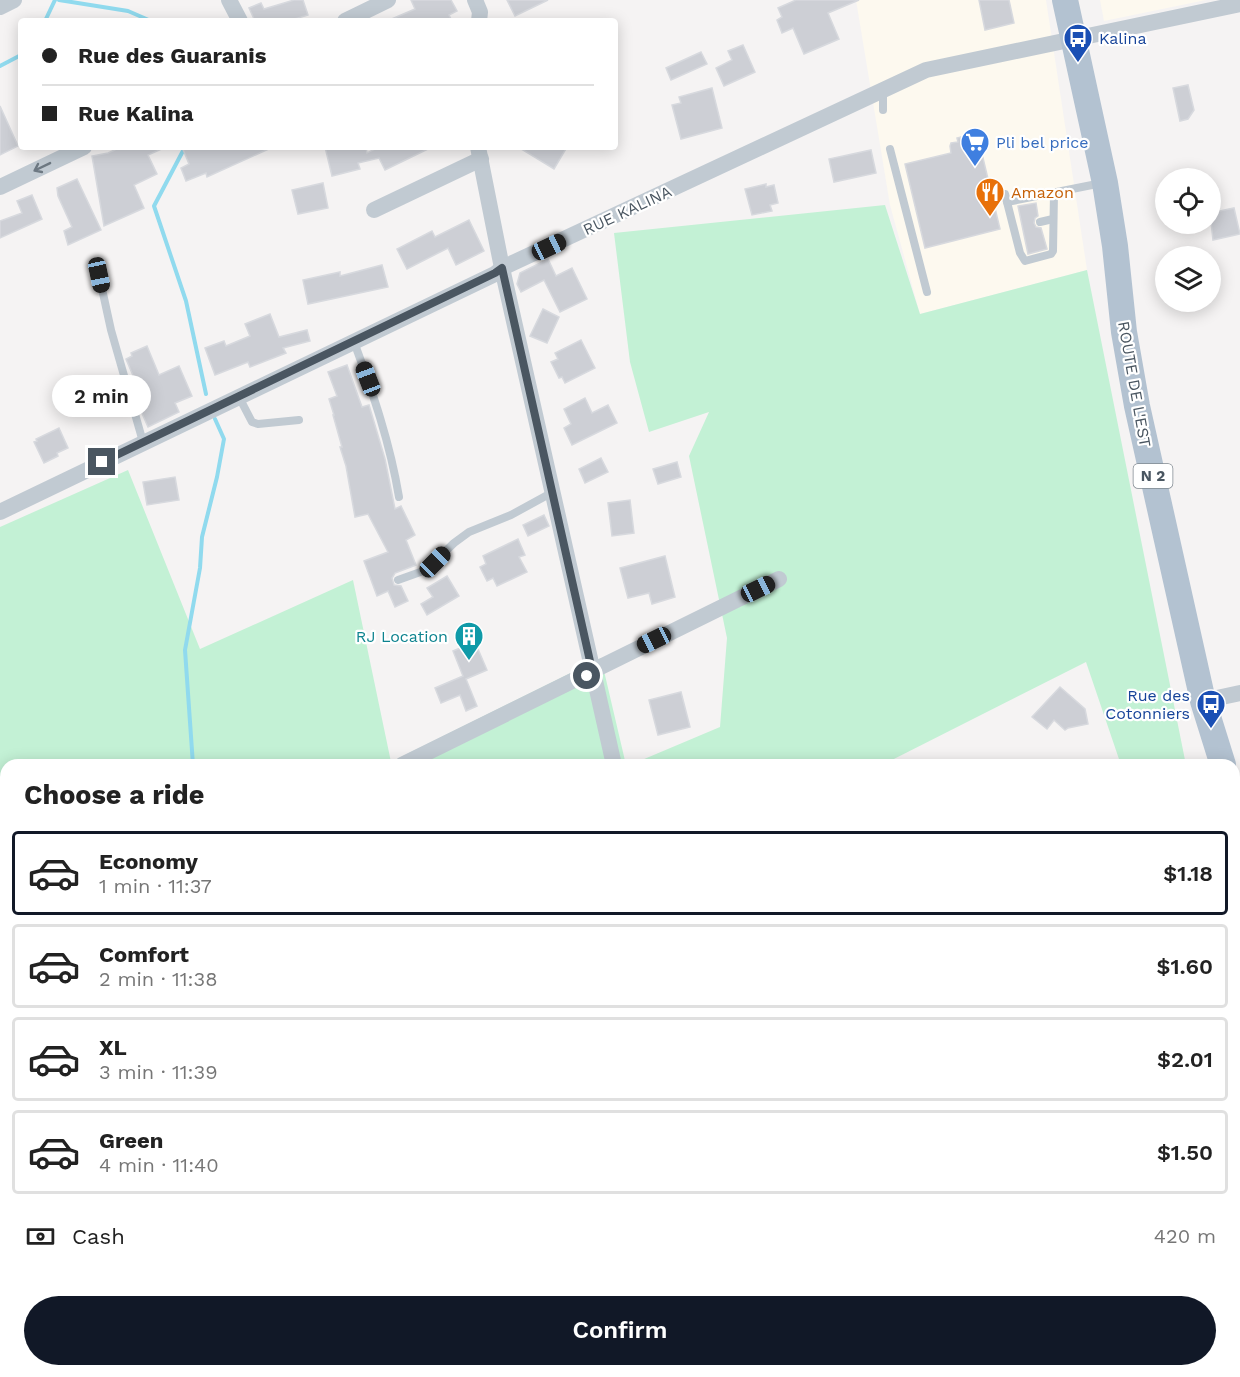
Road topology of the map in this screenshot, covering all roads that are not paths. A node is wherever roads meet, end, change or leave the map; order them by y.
1 (14, 0) edge
2 (229, 0) edge
3 (388, 0) edge
4 (475, 0) edge
5 (1065, 0) edge
6 (1240, 4) edge
7 (0, 7) edge
8 (238, 18) edge
9 (351, 18) edge
10 (479, 18) edge
11 (1073, 38) junction
12 (883, 90) junction
13 (883, 110) dead end
14 (890, 149) dead end
15 (78, 150) edge
16 (480, 153) edge
17 (1105, 183) junction
18 (0, 187) edge
19 (1054, 193) junction
20 (374, 210) dead end
21 (1053, 219) junction
22 (1040, 222) dead end
23 (502, 268) junction
24 (99, 275) dead end
25 (927, 292) dead end
26 (354, 342) junction
27 (239, 397) junction
28 (299, 420) dead end
29 (143, 442) junction
30 (553, 492) junction
31 (399, 497) dead end
32 (0, 512) edge
33 (779, 579) dead end
34 (398, 580) dead end
35 (592, 670) junction
36 (1240, 693) edge
37 (1203, 701) junction
38 (414, 759) edge
39 (613, 759) edge
40 (1221, 759) edge

1 - 7 street
2 - 8 street
3 - 9 street
4 - 10 street
5 - 11 main road, ROUTE DE L'EST / N 2
6 - 11 street, RUE KALINA
11 - 12 street, RUE KALINA
11 - 17 main road, ROUTE DE L'EST / N 2
12 - 13 lane
12 - 23 street, RUE KALINA
14 - 25 lane
15 -> 18 street
16 - 20 street
16 - 23 street
17 - 19 lane
17 - 37 main road, ROUTE DE L'EST / N 2
19 - 21 lane
19 - 21 lane
21 - 22 lane
23 - 26 street, RUE KALINA
23 - 30 street
24 - 29 lane
26 - 27 street, RUE KALINA
26 - 31 lane
27 - 28 lane
27 - 29 street, RUE KALINA
29 - 32 street, RUE KALINA
30 - 34 lane
30 - 35 street
33 - 35 street
35 - 38 street
35 - 39 street
36 - 37 street
37 - 40 main road, ROUTE DE L'EST / N 2

